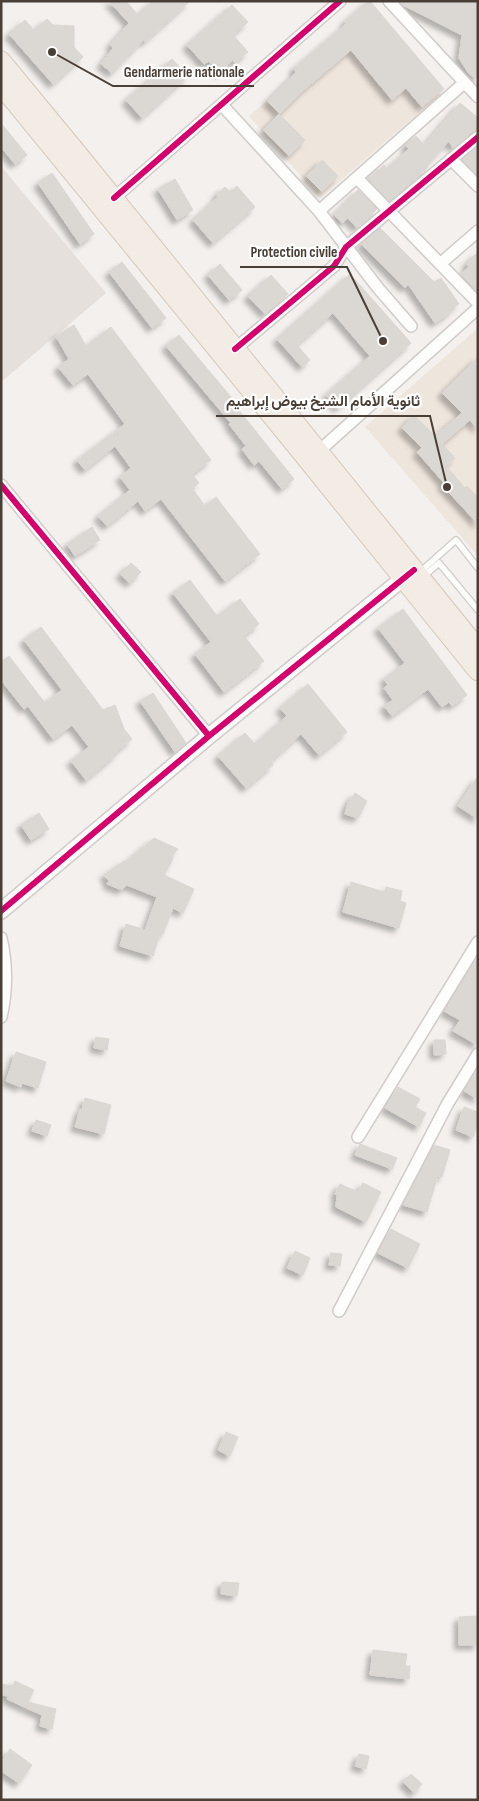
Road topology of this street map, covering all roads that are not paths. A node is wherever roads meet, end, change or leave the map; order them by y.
1 (340, 1) edge
2 (389, 1) edge
3 (1, 61) edge
4 (464, 83) junction
5 (1, 85) edge
6 (478, 97) edge
7 (222, 105) junction
8 (478, 136) edge
9 (451, 159) junction
10 (357, 178) junction
11 (478, 186) edge
12 (114, 198) junction
13 (319, 211) junction
14 (389, 211) junction
15 (478, 231) edge
16 (346, 247) junction
17 (440, 264) junction
18 (478, 303) edge
19 (478, 308) edge
20 (410, 326) dead end
21 (235, 349) junction
22 (318, 452) junction
23 (1, 485) edge
24 (478, 568) edge
25 (414, 575) junction
26 (478, 610) edge
27 (478, 649) edge
28 (478, 671) edge
29 (209, 736) junction
30 (1, 911) edge
31 (1, 938) edge
32 (478, 942) edge
33 (1, 1017) edge
34 (478, 1054) edge
35 (358, 1137) dead end
36 (339, 1311) dead end

1 - 7 street
2 - 4 street
3 - 12 main road
4 - 6 street
4 - 10 street
5 - 25 main road
7 - 12 street
7 - 13 street
8 - 9 street
9 - 11 street
9 - 14 street
10 - 13 street
10 - 14 street
12 - 21 main road
13 - 16 street
14 - 16 street
14 - 17 street
15 - 17 street
16 - 20 street
16 - 21 street
17 - 18 street
19 - 22 street
21 - 22 main road
22 - 25 main road
23 - 29 street
24 - 25 lane
25 - 26 lane
25 - 27 main road
25 - 28 main road
25 - 29 street
29 - 30 street
31 - 33 street
32 - 35 street
34 - 36 street

